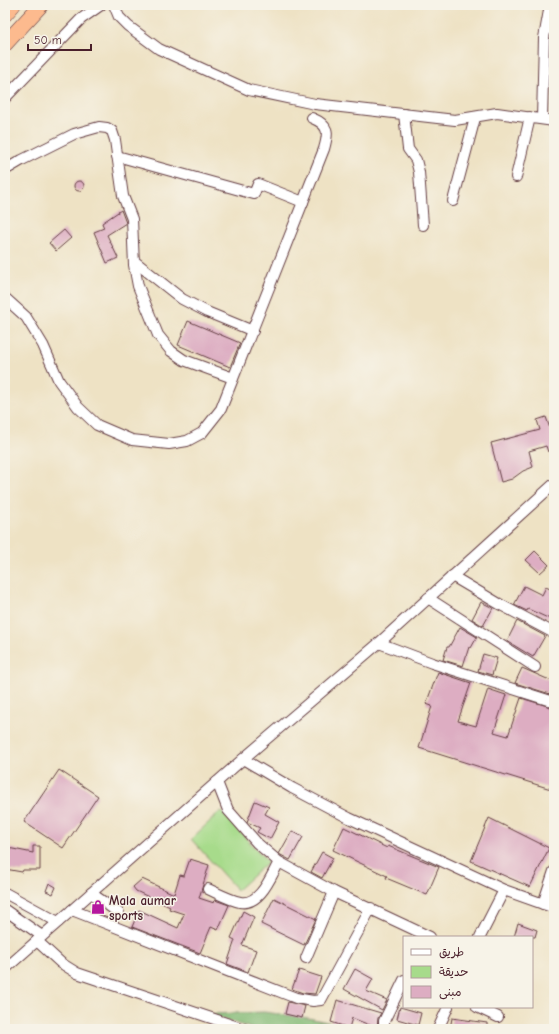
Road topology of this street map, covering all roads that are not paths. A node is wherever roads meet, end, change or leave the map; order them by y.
1 (13, 5) edge
2 (40, 5) edge
3 (101, 5) edge
4 (114, 5) edge
5 (550, 5) edge
6 (5, 14) edge
7 (5, 44) edge
8 (5, 98) edge
9 (404, 114) junction
10 (530, 117) junction
11 (312, 118) dead end
12 (475, 118) junction
13 (542, 119) junction
14 (554, 121) edge
15 (117, 156) junction
16 (5, 170) edge
17 (516, 178) dead end
18 (453, 201) dead end
19 (303, 202) junction
20 (423, 225) dead end
21 (134, 261) junction
22 (5, 298) edge
23 (253, 330) junction
24 (232, 378) junction
25 (554, 484) edge
26 (452, 576) junction
27 (428, 598) junction
28 (554, 633) edge
29 (379, 643) junction
30 (534, 667) dead end
31 (554, 702) edge
32 (243, 759) junction
33 (217, 782) junction
34 (279, 862) junction
35 (554, 871) edge
36 (208, 889) dead end
37 (504, 890) junction
38 (334, 892) junction
39 (5, 893) edge
40 (91, 893) junction
41 (543, 904) junction
42 (371, 908) junction
43 (554, 908) edge
44 (5, 910) edge
45 (72, 910) junction
46 (119, 913) dead end
47 (58, 922) junction
48 (427, 936) edge
49 (481, 936) edge
50 (40, 938) junction
51 (306, 958) dead end
52 (5, 969) edge
53 (403, 982) edge
54 (448, 1008) edge
55 (479, 1008) edge
56 (498, 1017) dead end
57 (244, 1029) edge
58 (384, 1029) edge
59 (438, 1029) edge

1 - 6 highway
2 - 7 highway
3 - 8 street
4 - 9 street
5 - 13 street
9 - 12 street
9 - 20 street
10 - 12 street
10 - 13 street
10 - 17 street
11 - 19 street
12 - 18 street
13 - 14 street
15 - 16 street
15 - 19 street
15 - 21 street
19 - 23 street
21 - 23 street
21 - 24 street
22 - 24 street
23 - 24 street
25 - 26 street
26 - 27 street
26 - 28 street
27 - 29 street
27 - 30 street
29 - 31 street
29 - 32 street
32 - 33 street
32 - 37 street
33 - 34 street
33 - 40 street
34 - 36 street
34 - 38 street
35 - 41 street
37 - 41 street
37 - 49 street
38 - 42 street
38 - 51 street
39 - 47 street
40 - 45 street
40 - 46 street
41 - 43 street
42 - 45 street
42 - 48 street
44 - 50 street
45 - 47 street
47 - 50 street
50 - 52 street
50 - 57 street
53 - 58 street
54 - 59 street
55 - 56 street

